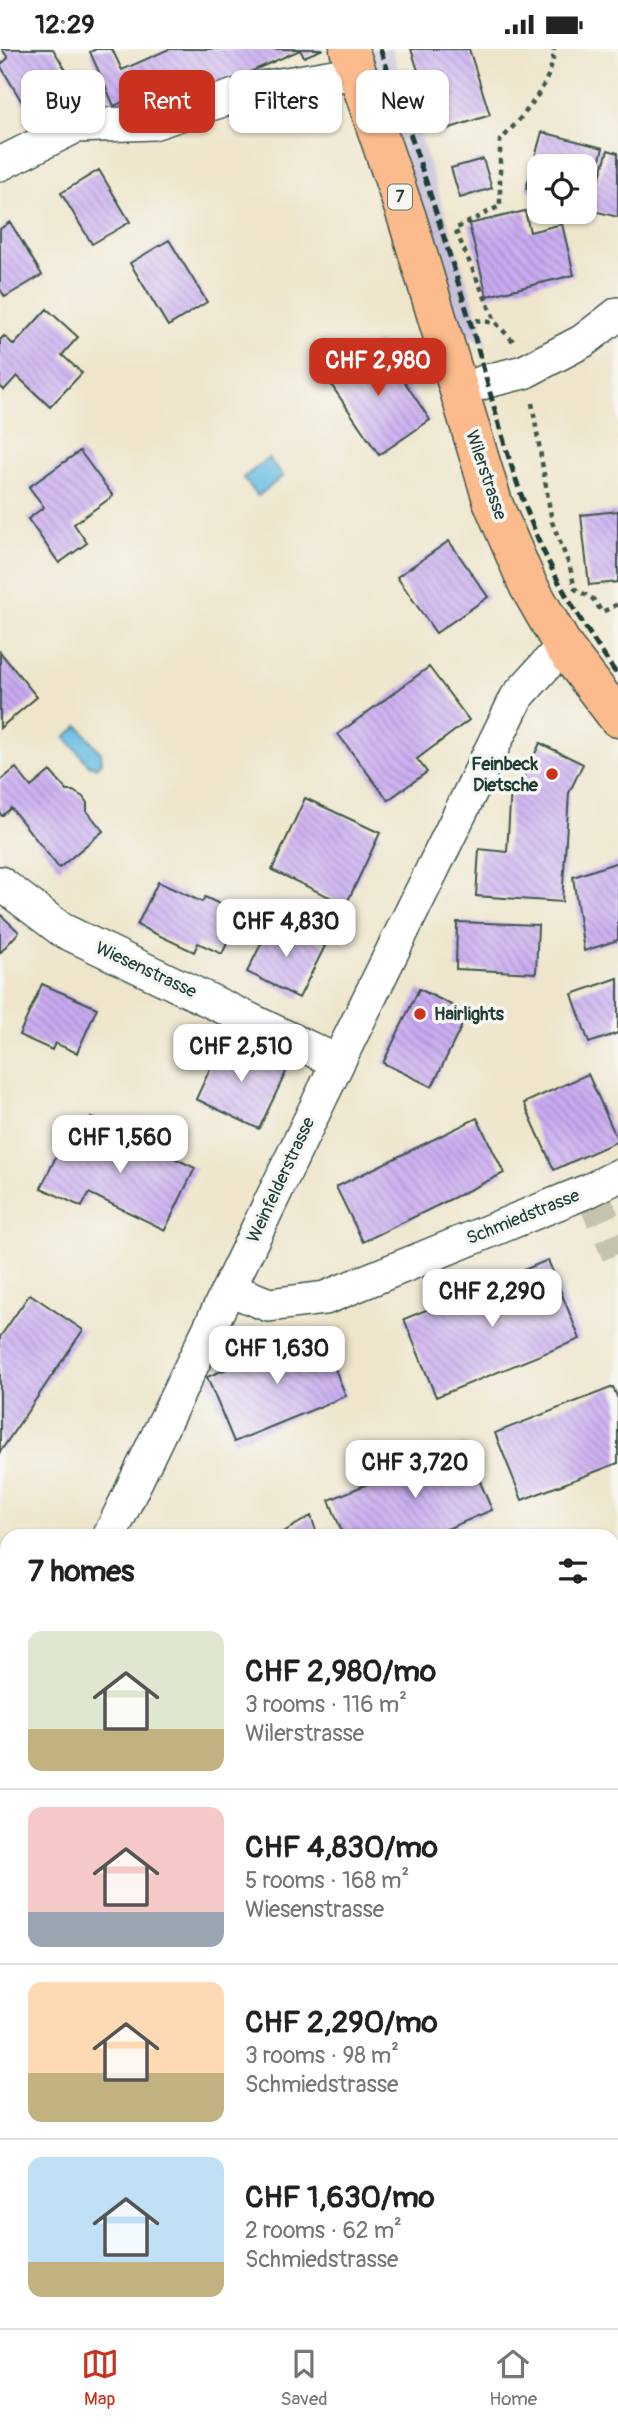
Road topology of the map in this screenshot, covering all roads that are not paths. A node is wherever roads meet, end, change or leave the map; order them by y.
1 (353, 61) edge
2 (0, 164) edge
3 (618, 314) edge
4 (458, 391) junction
5 (563, 646) junction
6 (618, 718) edge
7 (0, 883) edge
8 (338, 1062) junction
9 (618, 1176) edge
10 (229, 1289) junction
11 (113, 1529) edge

1 - 2 street
1 - 4 main road, Wilerstrasse / 7
3 - 4 street
4 - 5 main road, Wilerstrasse / 7
5 - 6 main road, Wilerstrasse / 7
5 - 8 street, Weinfelderstrasse
7 - 8 street, Wiesenstrasse
8 - 10 street, Weinfelderstrasse
9 - 10 street, Schmiedstrasse
10 - 11 street, Weinfelderstrasse

